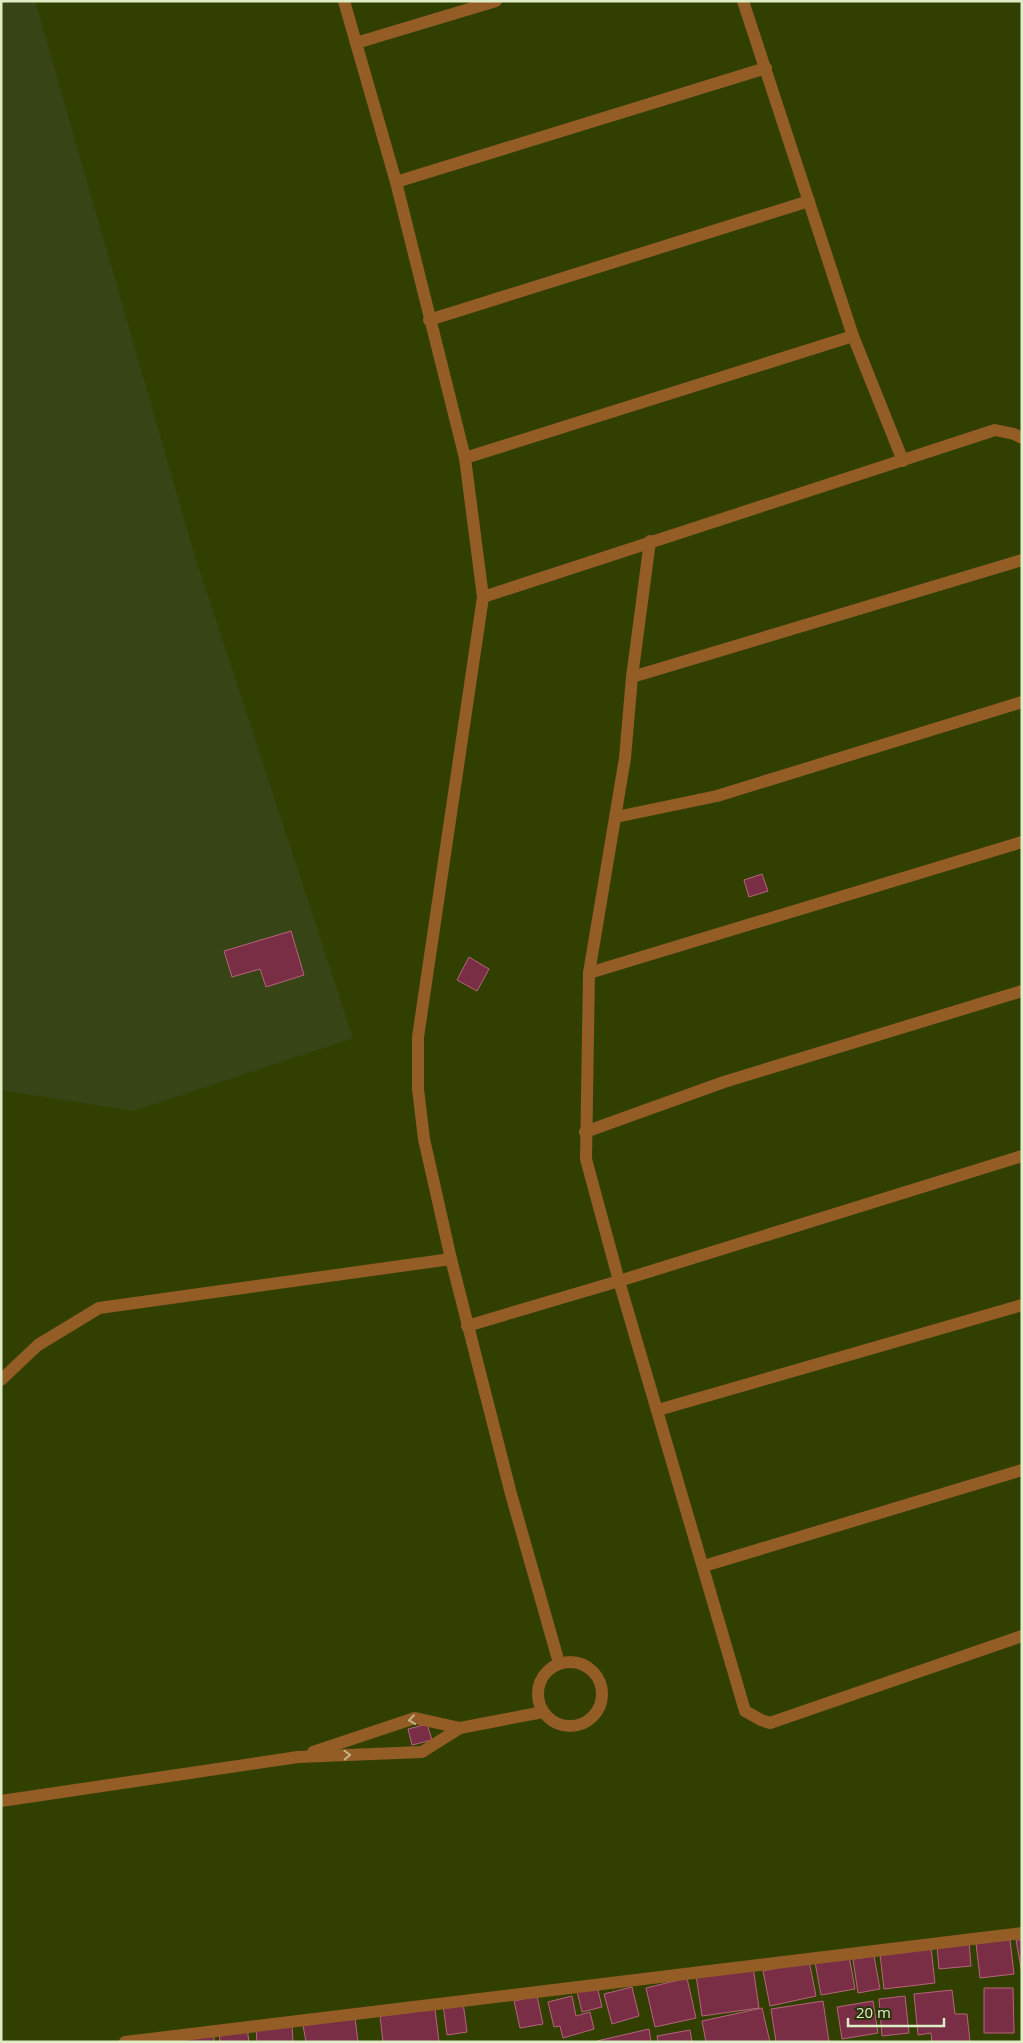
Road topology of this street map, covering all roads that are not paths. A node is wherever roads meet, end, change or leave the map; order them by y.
1 (344, 1) edge
2 (496, 1) edge
3 (743, 1) edge
4 (356, 43) junction
5 (766, 68) junction
6 (396, 182) junction
7 (809, 201) junction
8 (429, 320) junction
9 (854, 336) junction
10 (1022, 438) edge
11 (465, 458) junction
12 (903, 461) junction
13 (650, 541) junction
14 (1022, 560) edge
15 (483, 597) junction
16 (632, 677) junction
17 (1022, 702) edge
18 (616, 817) junction
19 (1022, 842) edge
20 (589, 973) junction
21 (1022, 991) edge
22 (586, 1132) junction
23 (1022, 1156) edge
24 (451, 1259) junction
25 (618, 1281) junction
26 (1022, 1305) edge
27 (467, 1326) junction
28 (1, 1380) edge
29 (658, 1410) junction
30 (1022, 1470) edge
31 (704, 1566) junction
32 (1022, 1636) edge
33 (560, 1663) junction
34 (543, 1712) junction
35 (460, 1728) junction
36 (298, 1757) junction
37 (1, 1801) edge
38 (1022, 1934) edge
39 (125, 2042) edge

1 - 4 street
2 - 4 street
3 - 5 street
4 - 6 street
5 - 6 street
5 - 7 street
6 - 8 street
7 - 8 street
7 - 9 street
8 - 11 street
9 - 11 street
9 - 12 street
10 - 12 street
11 - 15 street
12 - 13 street
13 - 15 street
13 - 16 street
14 - 16 street
15 - 24 street
16 - 18 street
17 - 18 street
18 - 20 street
19 - 20 street
20 - 22 street
21 - 22 street
22 - 25 street
23 - 25 street
24 - 27 street
24 - 28 street
25 - 27 street
25 - 29 street
26 - 29 street
27 - 33 street
29 - 31 street
30 - 31 street
31 - 32 street
33 - 34 street
33 - 34 street
34 - 35 street
36 -> 35 street
35 -> 36 street
36 - 37 street
38 - 39 street

